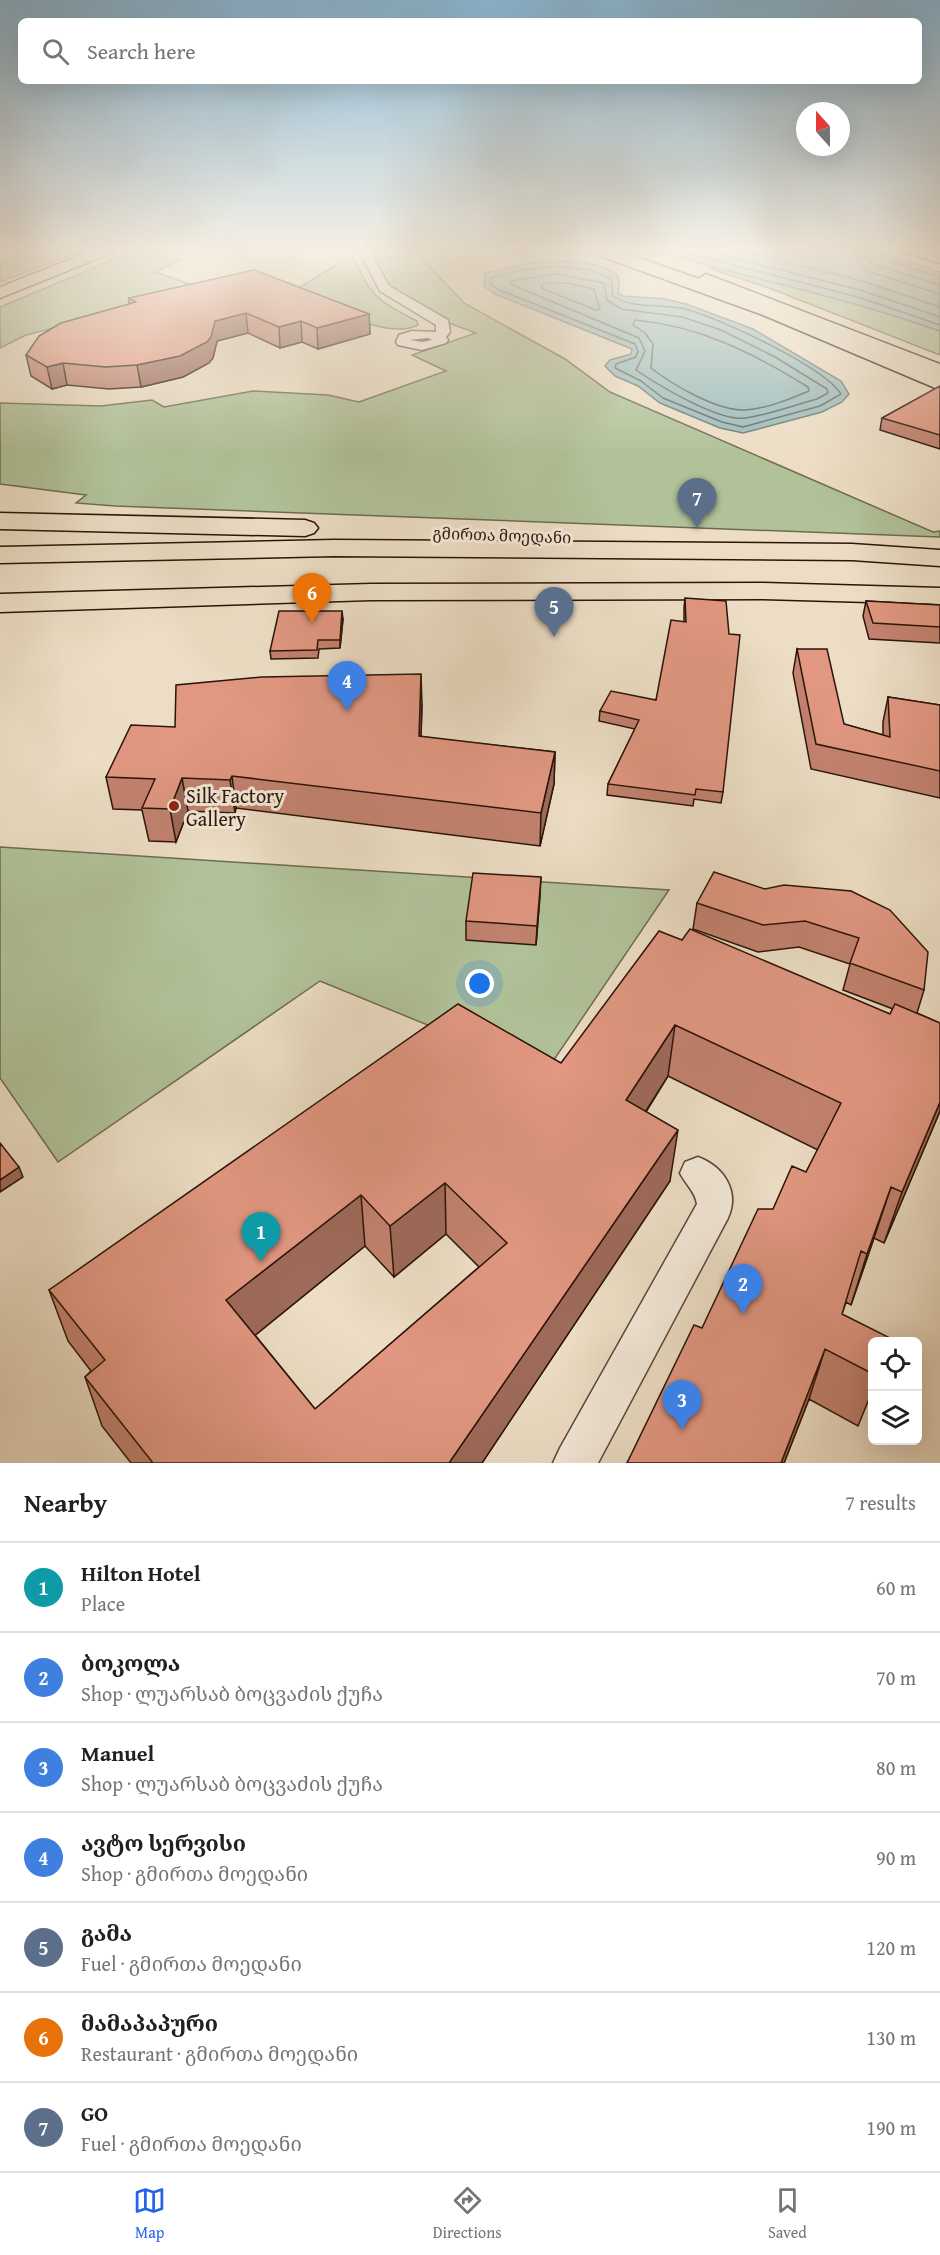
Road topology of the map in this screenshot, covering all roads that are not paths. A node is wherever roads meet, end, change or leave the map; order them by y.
1 (433, 317) edge
2 (783, 317) edge
3 (805, 317) edge
4 (830, 317) edge
5 (438, 337) dead end
6 (940, 360) edge
7 (940, 371) edge
8 (940, 384) edge
9 (0, 521) edge
10 (0, 534) edge
11 (334, 548) junction
12 (940, 548) edge
13 (852, 552) junction
14 (0, 555) edge
15 (940, 558) edge
16 (678, 559) junction
17 (347, 571) junction
18 (940, 576) edge
19 (0, 577) edge
20 (514, 582) junction
21 (658, 591) junction
22 (370, 592) junction
23 (940, 596) edge
24 (0, 603) edge
25 (698, 1173) dead end
26 (576, 1463) edge

1 - 5 street
2 - 8 main road
3 - 7 main road
4 - 6 main road
9 - 16 main road, გმირთა მოედანი
10 - 11 main road, გმირთა მოედანი
11 - 14 main road, გმირთა მოედანი
11 - 16 main road, გმირთა მოედანი
12 - 13 main road
13 - 15 main road
13 - 16 main road
16 - 17 main road
16 - 18 main road
16 - 20 main road
17 - 19 main road
17 - 20 main road
20 - 21 main road
20 - 22 main road
21 - 22 main road
21 - 23 main road
22 - 24 main road
25 - 26 street

